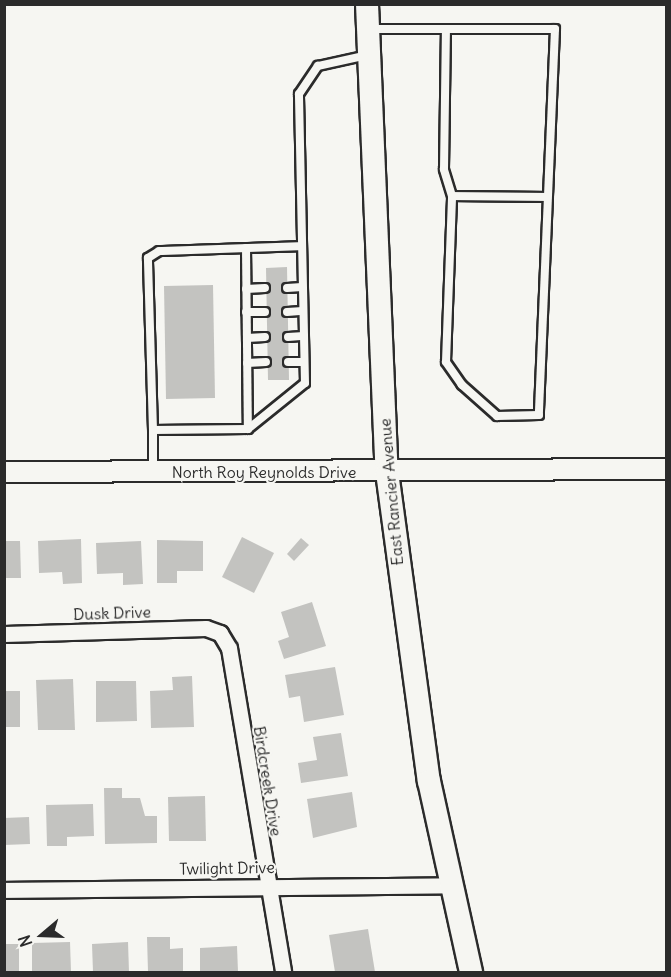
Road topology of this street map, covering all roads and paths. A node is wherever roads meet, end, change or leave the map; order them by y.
1 (367, 4) edge
2 (368, 29) junction
3 (446, 30) junction
4 (369, 55) junction
5 (452, 196) junction
6 (546, 197) junction
7 (301, 246) junction
8 (246, 248) junction
9 (302, 287) junction
10 (265, 288) dead end
11 (287, 288) dead end
12 (246, 289) junction
13 (303, 311) junction
14 (246, 312) junction
15 (265, 312) dead end
16 (287, 312) dead end
17 (304, 336) junction
18 (288, 337) dead end
19 (247, 338) junction
20 (265, 338) dead end
21 (266, 362) dead end
22 (288, 362) dead end
23 (304, 362) junction
24 (247, 363) junction
25 (248, 429) junction
26 (153, 430) junction
27 (666, 469) edge
28 (4, 472) edge
29 (153, 472) junction
30 (387, 472) junction
31 (220, 633) joint
32 (4, 634) edge
33 (266, 885) junction
34 (451, 885) junction
35 (4, 890) edge
36 (283, 972) edge
37 (471, 972) edge

1 - 2 main road, East Rancier Avenue
2 - 3 lane
2 - 4 main road, East Rancier Avenue
3 - 5 lane
3 - 6 lane
4 - 7 lane
4 - 30 main road, East Rancier Avenue
5 - 6 lane
5 - 6 lane
7 - 8 lane
7 - 9 lane
8 - 12 lane
8 - 26 lane
9 - 11 lane
9 - 13 lane
10 - 12 lane
12 - 14 lane
13 - 16 lane
13 - 17 lane
14 - 15 lane
14 - 19 lane
17 - 18 lane
17 - 23 lane
19 - 20 lane
19 - 24 lane
21 - 24 lane
22 - 23 lane
23 - 25 lane
24 - 25 lane
25 - 26 lane
26 - 29 lane
27 - 30 street, North Roy Reynolds Drive
28 - 29 street, North Roy Reynolds Drive
29 - 30 street, North Roy Reynolds Drive
30 - 34 main road, East Rancier Avenue
31 - 32 street, Dusk Drive
31 - 33 street, Birdcreek Drive
33 - 34 street, Twilight Drive
33 - 35 street, Twilight Drive
33 - 36 street, Birdcreek Drive
34 - 37 main road, East Rancier Avenue

